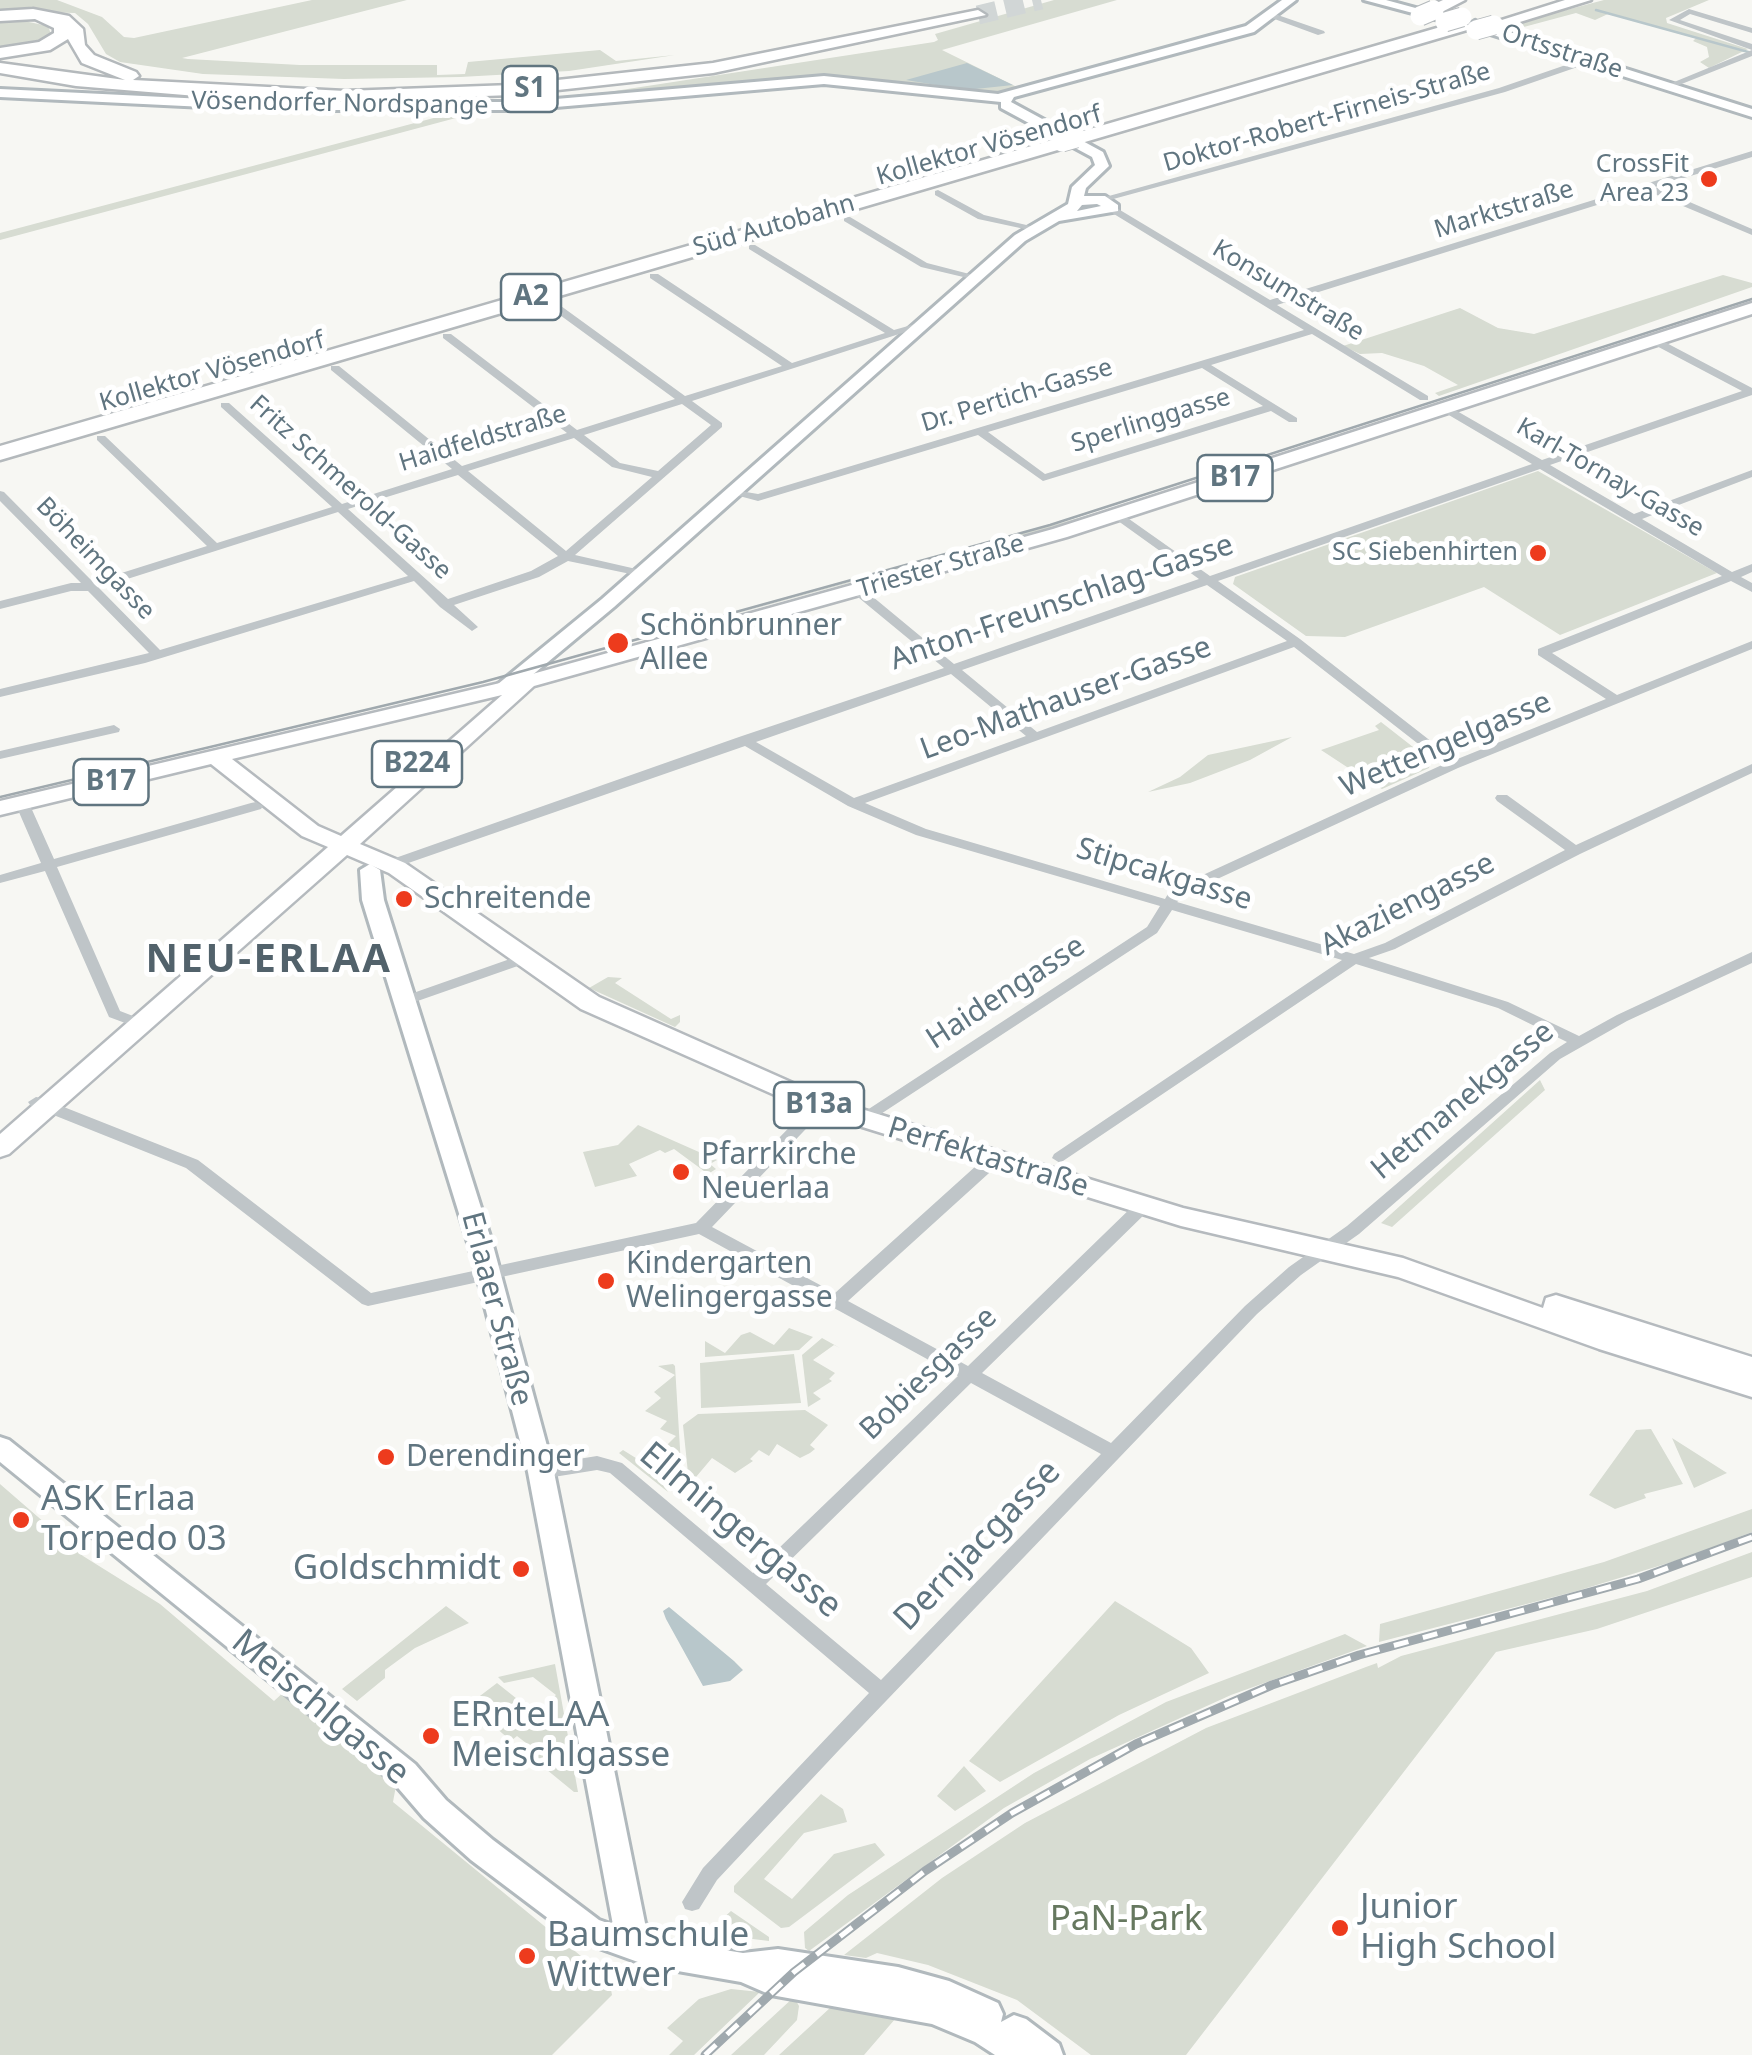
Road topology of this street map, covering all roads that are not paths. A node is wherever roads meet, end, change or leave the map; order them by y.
1 (1290, 0) edge
2 (1370, 0) edge
3 (1516, 0) edge
4 (1548, 0) edge
5 (1583, 0) edge
6 (1458, 13) edge
7 (1272, 15) junction
8 (0, 18) edge
9 (1752, 31) edge
10 (1322, 33) dead end
11 (1751, 51) edge
12 (0, 53) edge
13 (1590, 60) junction
14 (0, 68) edge
15 (187, 85) junction
16 (1666, 87) junction
17 (0, 93) edge
18 (1004, 101) junction
19 (1752, 113) edge
20 (1054, 133) junction
21 (1752, 154) edge
22 (1646, 187) junction
23 (938, 193) dead end
24 (1095, 205) junction
25 (846, 220) dead end
26 (1040, 224) junction
27 (1752, 232) edge
28 (752, 247) dead end
29 (654, 276) dead end
30 (976, 276) junction
31 (1268, 304) junction
32 (557, 308) dead end
33 (1752, 308) edge
34 (1312, 331) junction
35 (894, 335) junction
36 (446, 336) dead end
37 (1653, 340) junction
38 (1202, 364) junction
39 (790, 366) junction
40 (335, 368) dead end
41 (1752, 391) edge
42 (683, 398) junction
43 (1424, 398) dead end
44 (226, 406) dead end
45 (1272, 407) junction
46 (1446, 408) junction
47 (1292, 420) dead end
48 (979, 432) junction
49 (0, 433) edge
50 (574, 434) junction
51 (101, 438) dead end
52 (0, 442) edge
53 (0, 452) edge
54 (1543, 465) junction
55 (459, 469) junction
56 (1752, 473) edge
57 (659, 476) junction
58 (734, 493) junction
59 (0, 494) edge
60 (340, 508) junction
61 (1118, 516) junction
62 (1634, 518) junction
63 (214, 546) junction
64 (566, 557) junction
65 (1752, 568) edge
66 (641, 574) junction
67 (1732, 576) junction
68 (416, 577) junction
69 (1207, 580) junction
70 (88, 588) junction
71 (1752, 588) edge
72 (856, 590) junction
73 (608, 603) junction
74 (444, 604) junction
75 (0, 605) edge
76 (472, 626) dead end
77 (1296, 642) junction
78 (1752, 644) edge
79 (158, 655) junction
80 (950, 668) junction
81 (531, 681) junction
82 (505, 688) junction
83 (0, 693) edge
84 (1616, 700) junction
85 (442, 704) junction
86 (468, 719) junction
87 (114, 729) dead end
88 (1035, 737) junction
89 (744, 740) junction
90 (0, 755) edge
91 (207, 759) junction
92 (1454, 764) junction
93 (1752, 768) edge
94 (1502, 798) dead end
95 (853, 803) junction
96 (11, 806) edge
97 (256, 806) junction
98 (330, 849) junction
99 (1575, 850) junction
100 (45, 864) junction
101 (380, 867) junction
102 (0, 879) edge
103 (1170, 906) junction
104 (1752, 956) edge
105 (527, 958) junction
106 (1353, 960) junction
107 (404, 1001) junction
108 (135, 1022) junction
109 (1577, 1041) junction
110 (41, 1104) junction
111 (820, 1106) junction
112 (864, 1120) junction
113 (0, 1134) edge
114 (0, 1148) edge
115 (1060, 1158) dead end
116 (994, 1160) junction
117 (1143, 1206) junction
118 (701, 1228) junction
119 (1325, 1248) junction
120 (489, 1274) junction
121 (1458, 1284) junction
122 (836, 1301) junction
123 (1752, 1368) edge
124 (968, 1373) junction
125 (1752, 1386) edge
126 (0, 1447) edge
127 (1114, 1453) junction
128 (540, 1472) junction
129 (754, 1584) junction
130 (882, 1692) junction
131 (692, 1902) dead end
132 (649, 1952) junction
133 (743, 1968) junction
134 (1023, 2055) edge
135 (1047, 2055) edge

1 - 7 main road
2 - 13 main road, Ortsstraße
3 - 6 highway, Süd Autobahn / A2
4 - 6 highway, Süd Autobahn / A2
5 - 6 highway
6 - 20 highway, Süd Autobahn / A2
6 - 20 highway, Kollektor Vösendorf
6 - 20 highway, Süd Autobahn / A2
7 - 10 street
7 - 18 main road
8 - 12 highway
8 - 15 highway
9 - 11 street
11 - 16 street
13 - 16 main road, Ortsstraße
13 - 24 street, Doktor-Robert-Firneis-Straße
14 - 15 highway, S1
14 - 15 highway, S1
16 - 19 main road, Ortsstraße
17 - 18 main road, Vösendorfer Nordspange
18 - 20 main road
20 - 24 main road
20 - 49 highway, Kollektor Vösendorf
20 - 52 highway, Süd Autobahn / A2
20 - 53 highway, Süd Autobahn / A2
21 - 22 street, Marktstraße
22 - 27 street
22 - 31 street, Marktstraße
23 - 26 street
24 - 26 main road
24 - 31 street, Konsumstraße
25 - 30 street
26 - 30 main road
28 - 35 street
29 - 39 street
30 - 35 main road
31 - 34 street, Konsumstraße
32 - 42 street
33 - 37 main road, Triester Straße / B17
34 - 38 street, Dr. Pertich-Gasse
34 - 43 street, Konsumstraße
35 - 39 street, Haidfeldstraße
35 - 58 main road
36 - 50 street
37 - 41 street
37 - 46 main road, Triester Straße / B17
38 - 45 street
38 - 48 street, Dr. Pertich-Gasse
39 - 42 street, Haidfeldstraße
40 - 55 street
41 - 54 street, Anton-Freunschlag-Gasse
42 - 50 street, Haidfeldstraße
42 - 57 street
44 - 60 street, Fritz Schmerold-Gasse
45 - 47 street
45 - 48 street, Sperlinggasse
46 - 54 street, Karl-Tornay-Gasse
46 - 61 main road, Triester Straße / B17
48 - 58 street, Dr. Pertich-Gasse
50 - 55 street, Haidfeldstraße
50 - 57 street
51 - 63 street
54 - 62 street, Karl-Tornay-Gasse
54 - 69 street, Anton-Freunschlag-Gasse
55 - 60 street, Haidfeldstraße
55 - 64 street
56 - 62 street
57 - 64 street
58 - 66 main road
59 - 70 street, Böheimgasse
60 - 63 street, Haidfeldstraße
60 - 68 street, Fritz Schmerold-Gasse
61 - 69 street
61 - 72 main road, Triester Straße / B17
62 - 67 street, Karl-Tornay-Gasse
63 - 70 street, Haidfeldstraße
64 - 66 street
64 - 74 street
65 - 67 street
66 - 73 main road
67 - 71 street, Karl-Tornay-Gasse
67 - 84 street
68 - 74 street, Fritz Schmerold-Gasse
68 - 79 street
69 - 77 street
69 - 80 street, Anton-Freunschlag-Gasse
70 - 75 street, Haidfeldstraße
70 - 79 street, Böheimgasse
72 - 80 street
72 - 81 main road, Triester Straße / B17
73 - 81 main road
73 - 82 main road
74 - 76 street, Fritz Schmerold-Gasse
77 - 88 street, Leo-Mathauser-Gasse
77 - 92 street
78 - 84 street, Wettengelgasse
79 - 83 street
80 - 88 street
80 - 89 street, Anton-Freunschlag-Gasse
81 - 82 main road, Triester Straße / B17
81 - 98 main road, B224
82 - 85 main road, Triester Straße / B17
82 - 86 main road, B224
84 - 92 street, Wettengelgasse
85 - 86 main road
85 - 91 main road, Triester Straße / B17
86 - 98 main road, B224
87 - 90 street
88 - 95 street, Leo-Mathauser-Gasse
89 - 95 street, Stipcakgasse
89 - 101 street, Anton-Freunschlag-Gasse
91 - 96 main road, Triester Straße / B17
91 - 97 main road, B13a
91 - 98 main road, B13a
92 - 103 street, Wettengelgasse
93 - 99 street, Akaziengasse
94 - 99 street
95 - 103 street, Stipcakgasse
96 - 100 street
97 - 98 main road, B13a
97 - 100 street
98 - 101 main road, B13a
98 - 108 main road, B224
99 - 106 street, Akaziengasse
100 - 102 street
100 - 108 street
101 - 105 main road, Perfektastraße / B13a
101 - 107 main road, Erlaaer Straße
103 - 106 street, Stipcakgasse
103 - 112 street, Haidengasse
104 - 109 street, Hetmanekgasse
105 - 107 street
105 - 111 main road, Perfektastraße / B13a
106 - 109 street, Stipcakgasse
106 - 115 street, Akaziengasse
107 - 120 main road, Erlaaer Straße
108 - 110 main road, B224
109 - 119 street, Hetmanekgasse
110 - 113 main road, B224
110 - 114 main road, B224
110 - 120 street
111 - 112 main road, Perfektastraße / B13a
111 - 118 street
112 - 116 main road, Perfektastraße / B13a
116 - 117 main road, Perfektastraße / B13a
116 - 122 street
117 - 119 main road, Perfektastraße / B13a
117 - 124 street, Bobiesgasse
118 - 120 street
118 - 122 street
119 - 121 main road, Perfektastraße / B13a
119 - 127 street, Dernjacgasse
120 - 128 main road, Erlaaer Straße
121 - 123 main road, Perfektastraße / B13a
121 - 125 main road, Perfektastraße / B13a
122 - 124 street
124 - 127 street
124 - 129 street, Bobiesgasse
126 - 132 main road, Meischlgasse
127 - 130 street, Dernjacgasse
128 - 129 street, Ellmingergasse
128 - 132 main road, Erlaaer Straße
129 - 130 street, Ellmingergasse
130 - 131 street, Dernjacgasse
132 - 133 main road, Meischlgasse
133 - 134 main road
133 - 135 main road

